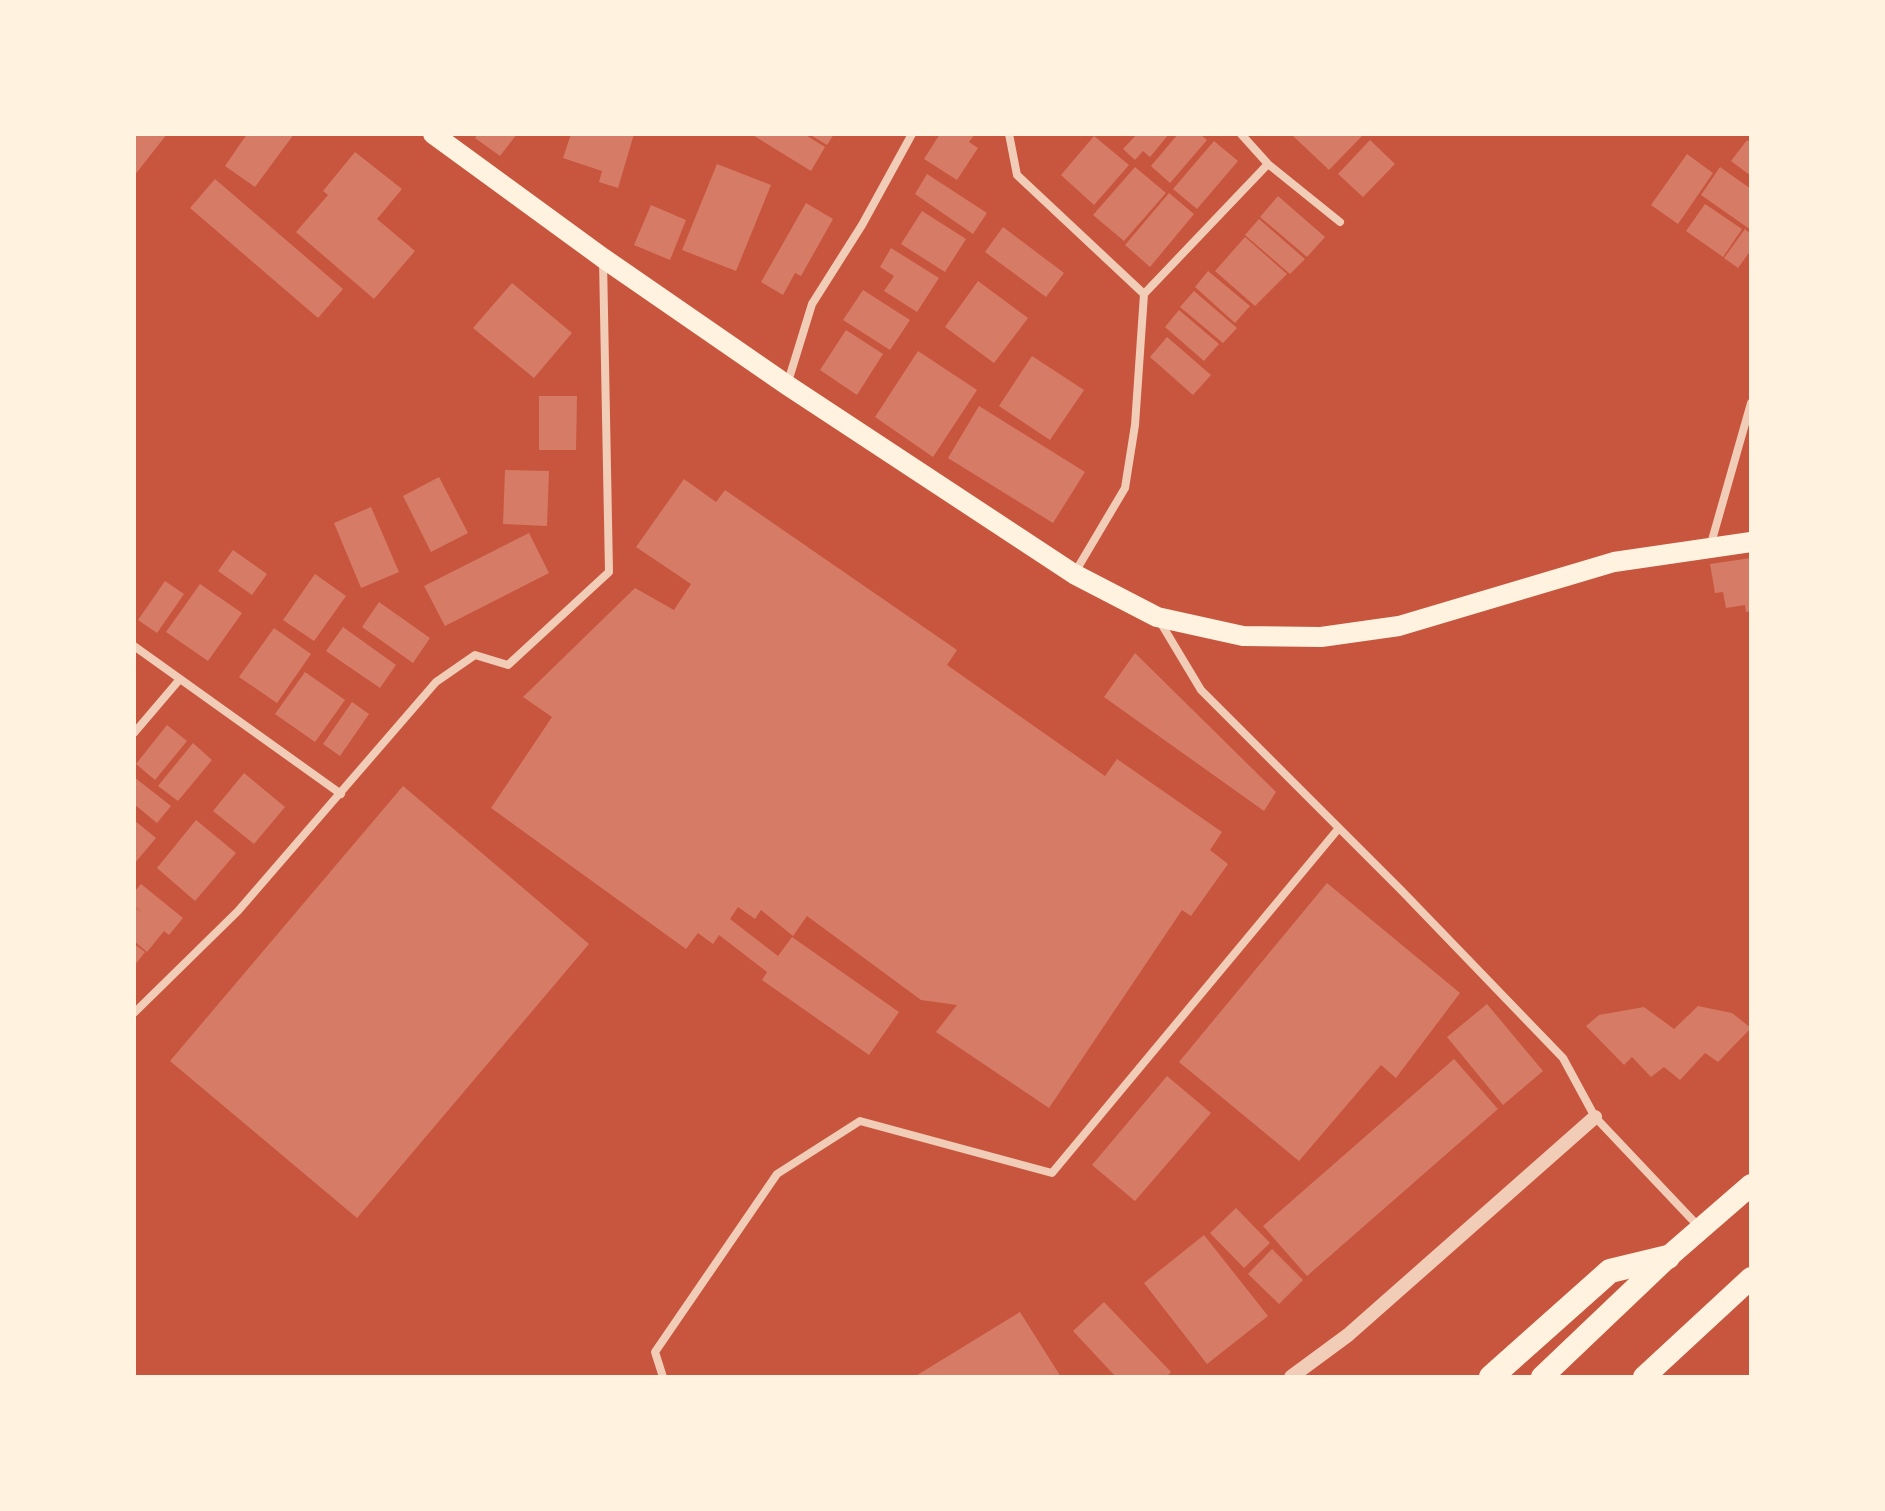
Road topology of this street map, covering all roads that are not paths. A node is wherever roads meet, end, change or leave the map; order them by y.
1 (433, 134) edge
2 (912, 134) edge
3 (1009, 134) edge
4 (1241, 134) edge
5 (1268, 164) junction
6 (1340, 222) dead end
7 (603, 258) junction
8 (1144, 294) junction
9 (787, 385) junction
10 (1751, 403) edge
11 (1751, 542) edge
12 (1710, 548) junction
13 (1074, 574) junction
14 (1157, 617) junction
15 (134, 646) edge
16 (180, 679) junction
17 (134, 733) edge
18 (341, 794) junction
19 (1339, 828) junction
20 (134, 1013) edge
21 (1595, 1117) junction
22 (1751, 1185) edge
23 (1701, 1229) junction
24 (1668, 1257) junction
25 (1751, 1278) edge
26 (663, 1377) edge
27 (1291, 1377) edge
28 (1491, 1377) edge
29 (1542, 1377) edge
30 (1644, 1377) edge

1 - 7 main road
2 - 9 street
3 - 8 street
4 - 5 street
5 - 6 street
5 - 8 street
7 - 9 main road
7 - 18 street
8 - 13 street
9 - 13 main road
10 - 12 street
11 - 12 main road
12 - 14 main road
13 - 14 main road
14 - 19 street
15 - 16 street
16 - 17 street
16 - 18 street
18 - 20 street
19 - 21 street
19 - 26 street
21 - 23 street
21 - 27 street
22 - 23 highway
23 - 24 highway
24 - 28 highway
24 - 29 highway
25 - 30 highway

